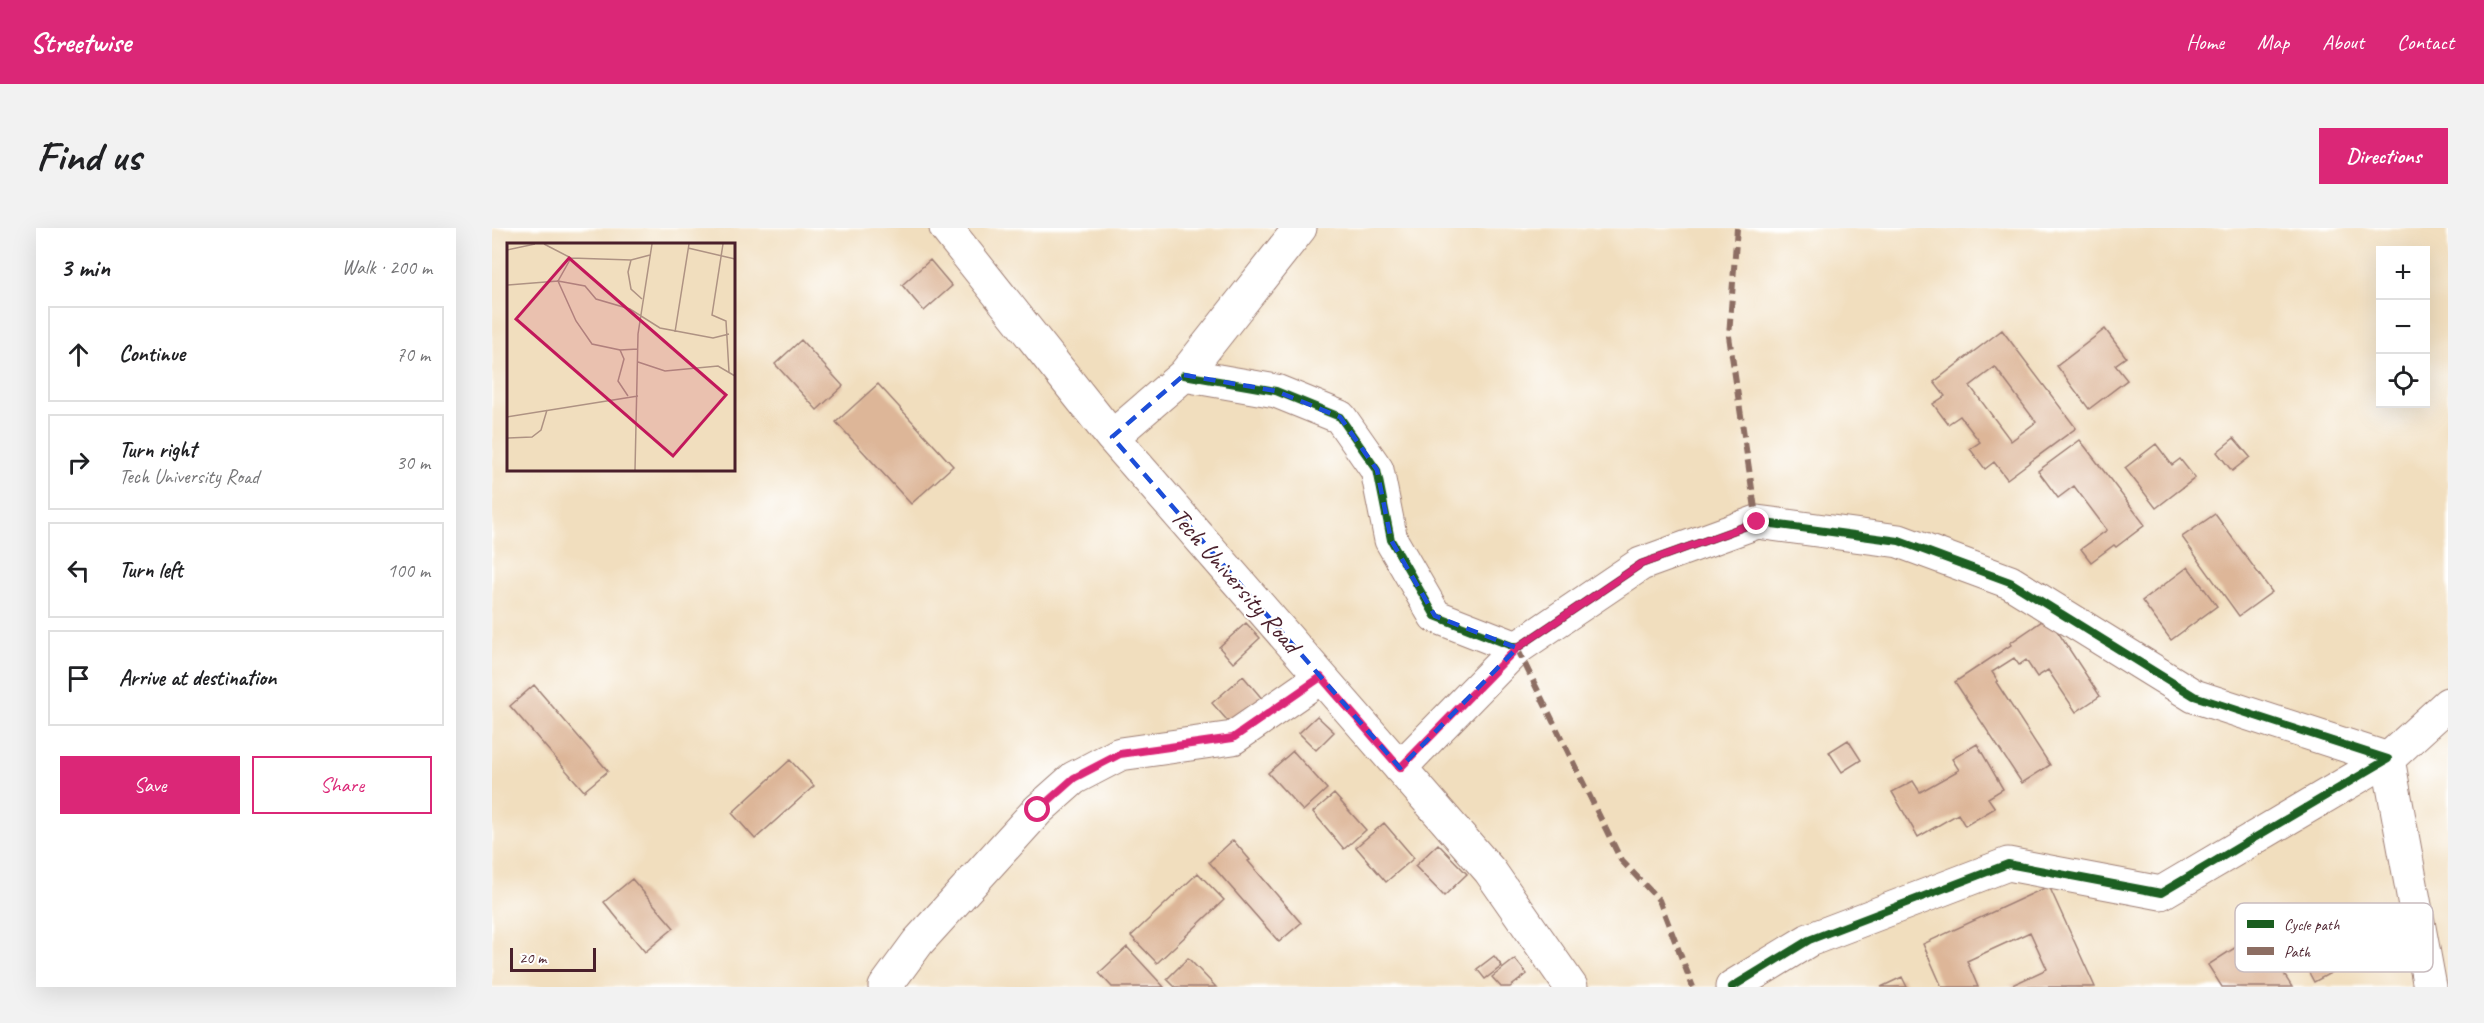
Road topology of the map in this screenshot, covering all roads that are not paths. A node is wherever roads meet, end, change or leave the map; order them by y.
1 (946, 228) edge
2 (1300, 228) edge
3 (1184, 375) junction
4 (1112, 437) junction
5 (1517, 648) junction
6 (1321, 677) junction
7 (2448, 704) edge
8 (2388, 759) junction
9 (1400, 768) junction
10 (2415, 903) edge
11 (2427, 972) edge
12 (885, 987) edge
13 (1571, 987) edge
14 (1732, 987) edge
15 (2430, 987) edge

1 - 4 street, Tech University Road
2 - 3 street
3 - 4 street
3 - 5 street
4 - 6 street, Tech University Road
5 - 8 street
5 - 9 street
6 - 9 street, Tech University Road
6 - 12 street
7 - 8 street
8 - 10 street
8 - 14 street
9 - 13 street, Tech University Road
11 - 15 street

